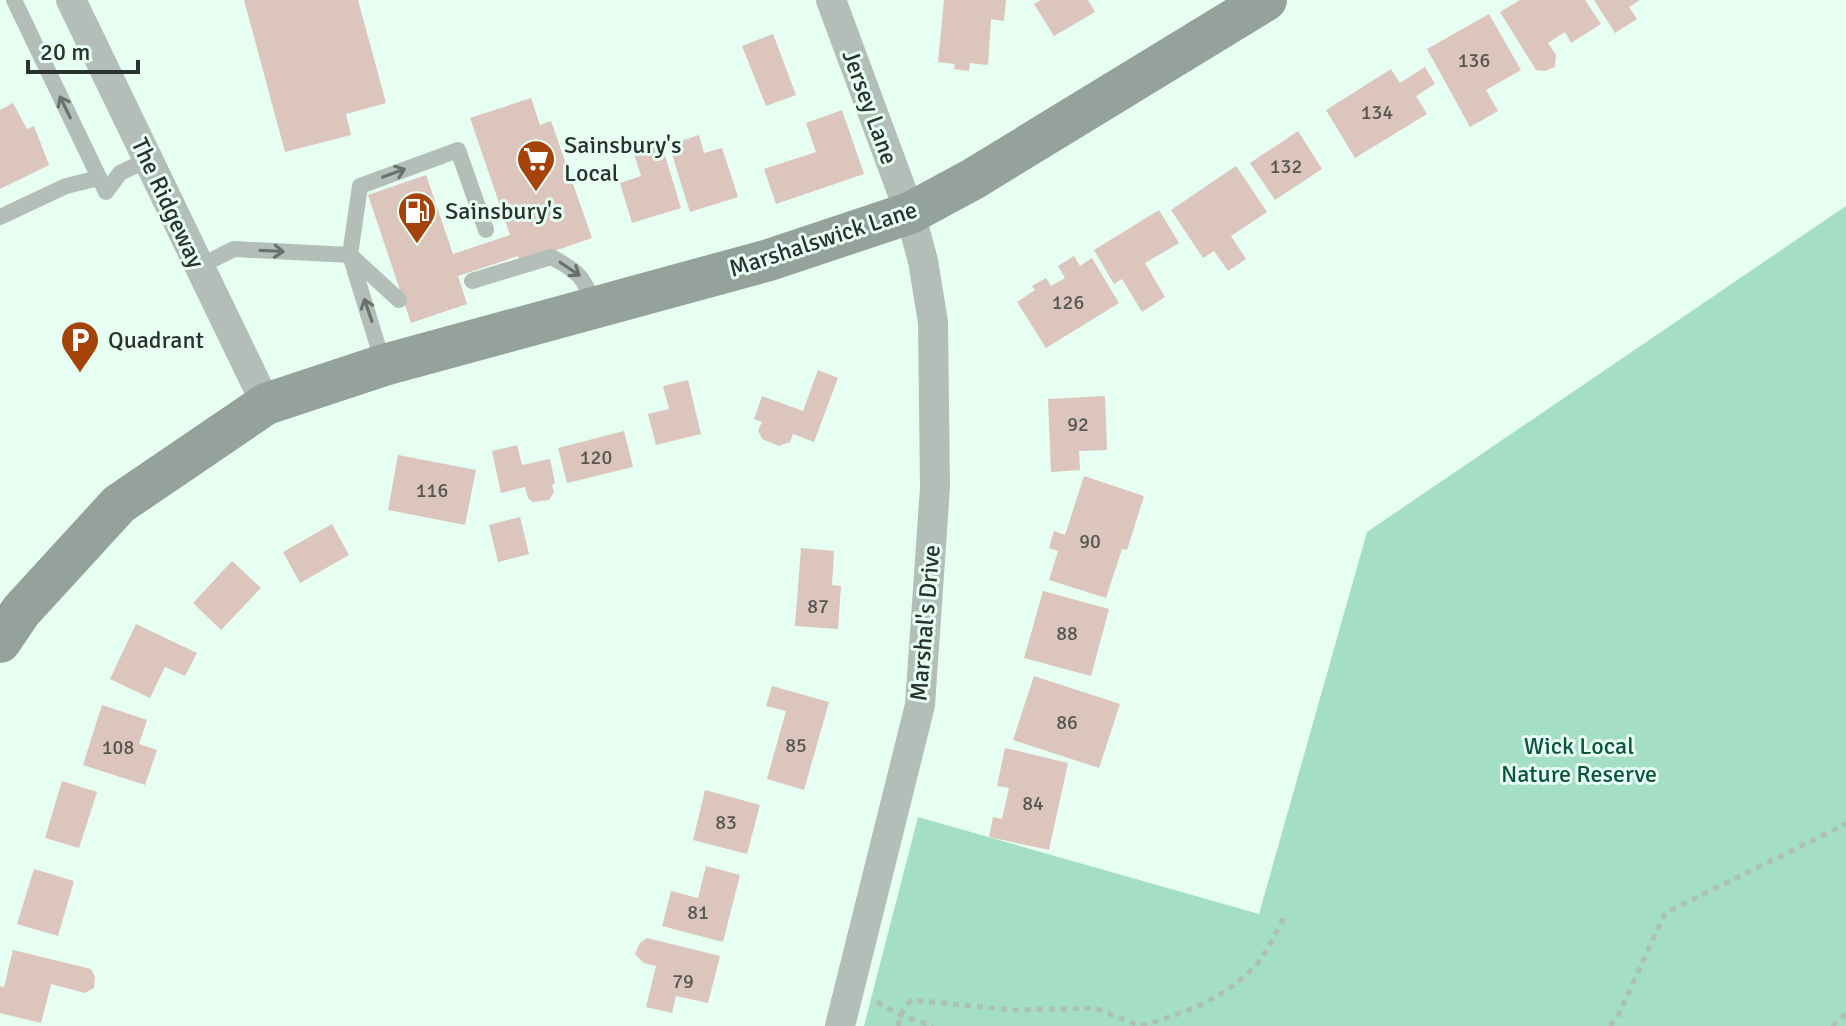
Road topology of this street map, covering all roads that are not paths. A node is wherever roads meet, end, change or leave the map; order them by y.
1 (14, 0) edge
2 (71, 0) edge
3 (831, 0) edge
4 (1266, 0) edge
5 (147, 160) junction
6 (99, 178) junction
7 (910, 213) junction
8 (0, 217) edge
9 (486, 230) dead end
10 (350, 255) junction
11 (198, 267) junction
12 (472, 281) dead end
13 (399, 300) dead end
14 (595, 307) junction
15 (384, 365) junction
16 (266, 404) junction
17 (0, 642) edge
18 (840, 1026) edge

6 -> 1 lane
2 - 5 street, The Ridgeway
3 - 7 street, Jersey Lane
4 - 7 street, Marshalswick Lane
5 - 6 lane
5 - 11 street, The Ridgeway
6 - 8 lane
7 - 14 street, Marshalswick Lane
7 - 18 street, Marshal's Drive
10 -> 9 lane
11 -> 10 lane
10 - 13 lane
15 -> 10 lane
11 - 16 street, The Ridgeway
12 -> 14 lane
14 - 15 street, Marshalswick Lane
15 - 16 street, Marshalswick Lane
16 - 17 street, Marshalswick Lane

